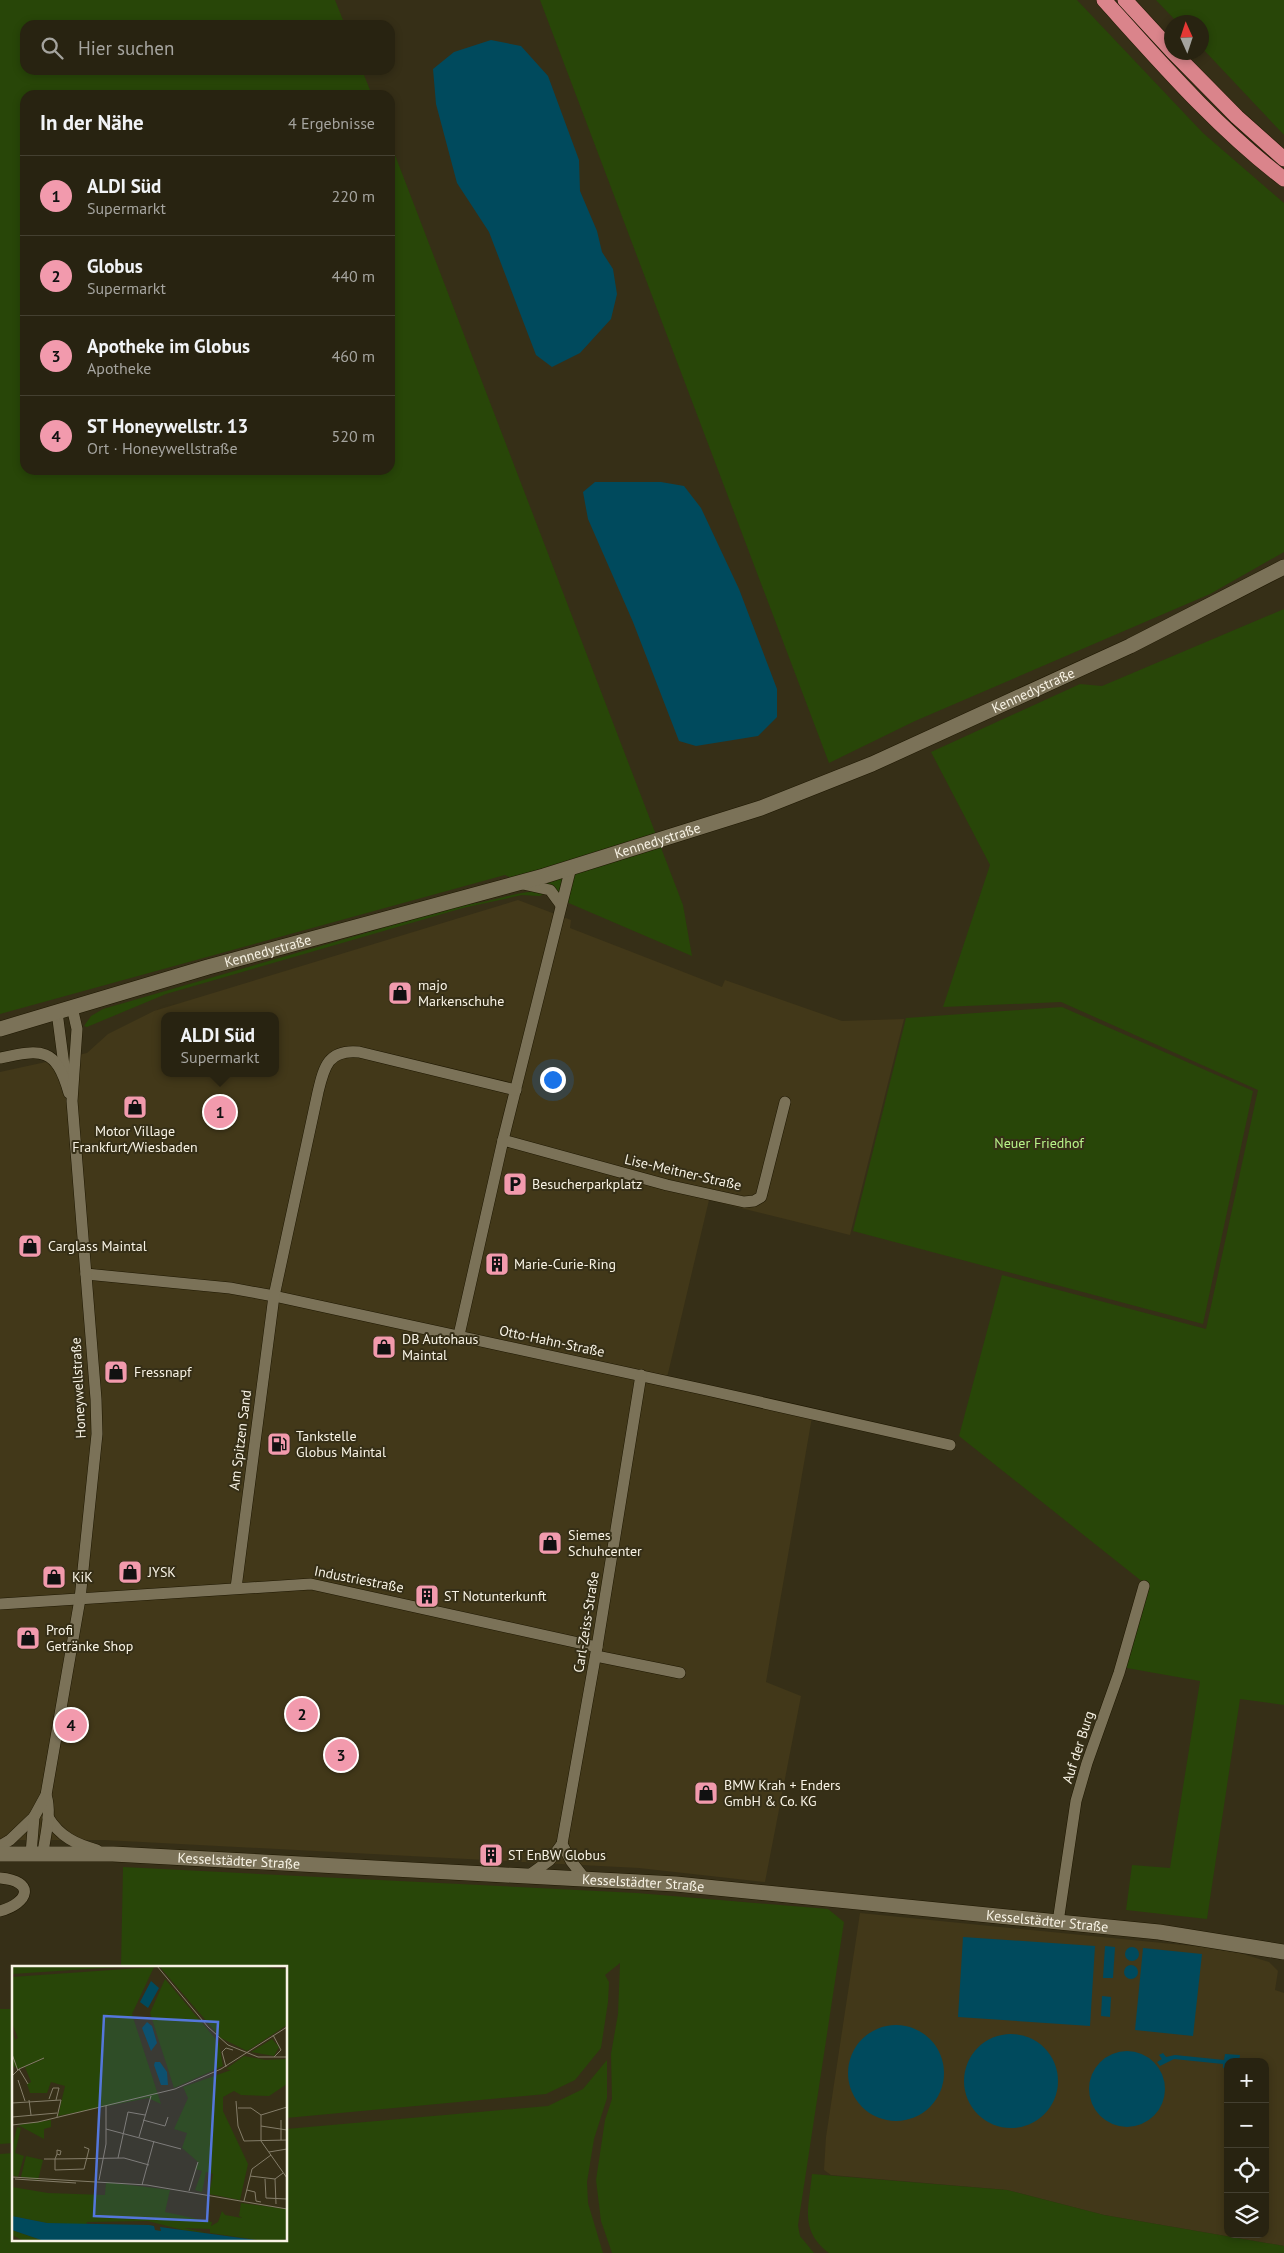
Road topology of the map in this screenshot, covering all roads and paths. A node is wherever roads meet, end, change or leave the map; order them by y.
1 (1104, 0) edge
2 (1125, 0) edge
3 (1164, 43) edge
4 (1180, 60) edge
5 (1284, 159) edge
6 (1271, 169) junction
7 (1284, 178) edge
8 (1284, 184) edge
9 (1284, 567) edge
10 (571, 867) junction
11 (516, 883) junction
12 (561, 904) junction
13 (72, 1007) junction
14 (57, 1012) junction
15 (0, 1029) edge
16 (0, 1058) edge
17 (66, 1080) junction
18 (516, 1090) junction
19 (72, 1101) junction
20 (785, 1102) dead end
21 (503, 1140) junction
22 (86, 1274) junction
23 (274, 1296) junction
24 (459, 1335) junction
25 (641, 1375) junction
26 (950, 1446) dead end
27 (1144, 1586) dead end
28 (236, 1588) junction
29 (80, 1599) junction
30 (0, 1604) edge
31 (596, 1651) junction
32 (680, 1673) dead end
33 (46, 1795) junction
34 (34, 1817) junction
35 (48, 1817) junction
36 (562, 1844) junction
37 (0, 1846) edge
38 (0, 1854) edge
39 (37, 1854) junction
40 (113, 1854) junction
41 (528, 1876) junction
42 (0, 1878) edge
43 (585, 1879) junction
44 (0, 1911) edge
45 (1058, 1922) junction
46 (1284, 1952) edge

1 - 6 highway
2 - 3 highway
4 - 5 highway
6 - 7 highway
6 - 8 highway
9 - 10 main road, Kennedystraße
10 - 11 main road, Kennedystraße
10 - 12 street
11 - 12 street
11 - 13 main road, Kennedystraße
12 - 18 street
13 - 14 main road, Kennedystraße
13 - 19 street, Honeywellstraße
14 - 15 main road, Kennedystraße
14 - 17 street
16 - 17 street
17 - 19 street
18 - 21 street
18 - 23 street
19 - 22 street, Honeywellstraße
20 - 21 street, Lise-Meitner-Straße
21 - 24 street
22 - 23 street, Otto-Hahn-Straße
22 - 29 street, Honeywellstraße
23 - 24 street, Otto-Hahn-Straße
23 - 28 street, Am Spitzen Sand
24 - 25 street, Otto-Hahn-Straße
25 - 26 street, Otto-Hahn-Straße
25 - 31 street, Carl-Zeiss-Straße
27 - 45 street, Auf der Burg
28 - 29 street, Industriestraße
28 - 31 street, Industriestraße
29 - 30 street, Industriestraße
29 - 33 street, Honeywellstraße
31 - 32 street, Industriestraße
31 - 36 street, Carl-Zeiss-Straße
33 - 34 street, Honeywellstraße
33 - 35 street, Honeywellstraße
34 - 37 street, Honeywellstraße
34 - 39 street, Honeywellstraße
35 - 39 street, Honeywellstraße
35 - 40 street
36 - 41 street
36 - 43 street
38 - 39 main road, Kesselstädter Straße
39 - 40 main road, Kesselstädter Straße
40 - 41 main road, Kesselstädter Straße
41 - 43 main road, Kesselstädter Straße
42 - 44 street
43 - 45 main road, Kesselstädter Straße
45 - 46 main road, Kesselstädter Straße

